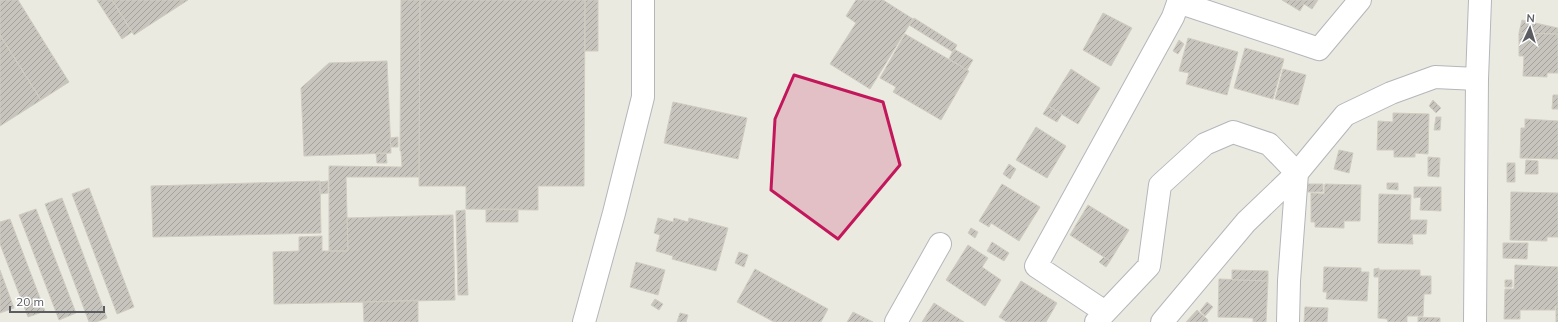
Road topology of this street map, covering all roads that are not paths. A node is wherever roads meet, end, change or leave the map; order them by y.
1 (643, 0) edge
2 (1360, 0) edge
3 (1480, 0) edge
4 (1178, 1) edge
5 (1477, 80) junction
6 (1296, 173) junction
7 (940, 244) dead end
8 (1100, 317) edge
9 (584, 322) edge
10 (896, 322) edge
11 (1162, 322) edge
12 (1288, 322) edge
13 (1475, 322) edge

1 - 9 street
2 - 4 street
3 - 5 street
4 - 8 street
5 - 6 street
5 - 13 street
6 - 8 street
6 - 11 street
6 - 12 street
7 - 10 street

